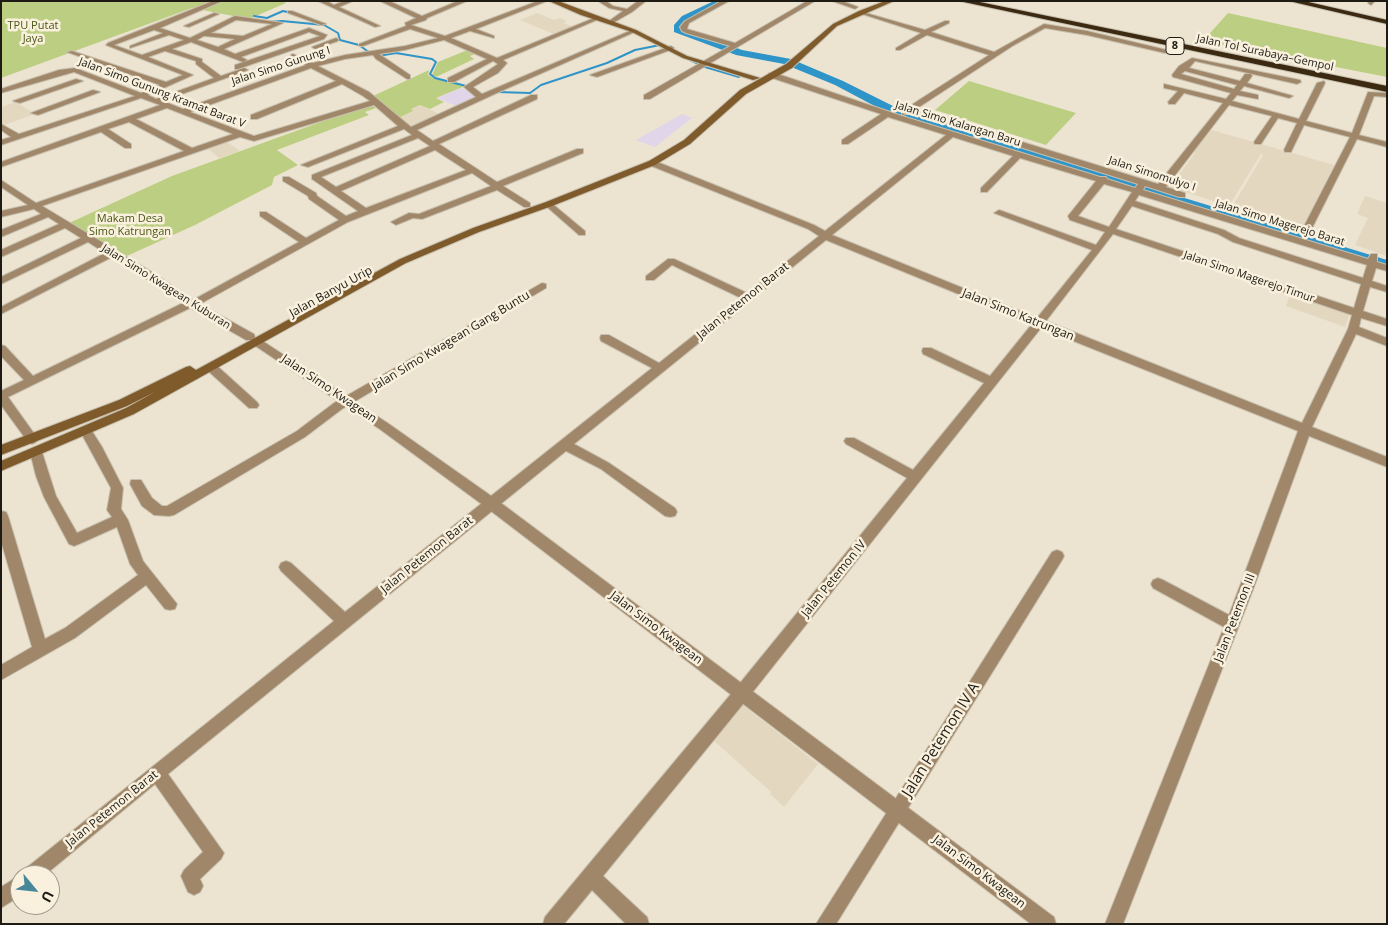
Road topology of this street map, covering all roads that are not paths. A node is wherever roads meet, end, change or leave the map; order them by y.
1 (321, 1) edge
2 (350, 1) edge
3 (382, 1) edge
4 (404, 1) edge
5 (464, 1) edge
6 (472, 1) edge
7 (544, 1) edge
8 (601, 1) edge
9 (618, 1) edge
10 (726, 1) edge
11 (812, 1) edge
12 (835, 1) edge
13 (874, 1) edge
14 (891, 1) edge
15 (963, 1) edge
16 (981, 1) edge
17 (1293, 1) edge
18 (1313, 1) edge
19 (217, 2) edge
20 (556, 2) edge
21 (636, 5) edge
22 (392, 6) junction
23 (334, 7) junction
24 (855, 7) junction
25 (290, 12) dead end
26 (861, 12) junction
27 (216, 14) dead end
28 (1387, 16) edge
29 (596, 18) junction
30 (421, 19) junction
31 (611, 22) junction
32 (946, 22) dead end
33 (1387, 22) edge
34 (179, 23) dead end
35 (827, 23) junction
36 (409, 25) junction
37 (835, 25) junction
38 (187, 26) junction
39 (220, 26) junction
40 (377, 26) dead end
41 (239, 27) dead end
42 (153, 28) junction
43 (248, 28) dead end
44 (471, 29) junction
45 (264, 30) junction
46 (309, 30) junction
47 (634, 31) junction
48 (170, 33) junction
49 (204, 33) junction
50 (925, 33) junction
51 (288, 37) junction
52 (492, 37) dead end
53 (244, 38) junction
54 (445, 38) junction
55 (190, 40) junction
56 (336, 40) dead end
57 (361, 45) dead end
58 (132, 46) dead end
59 (731, 48) junction
60 (165, 49) junction
61 (218, 49) junction
62 (669, 49) junction
63 (898, 49) dead end
64 (1164, 51) dead end
65 (70, 52) dead end
66 (233, 54) junction
67 (375, 55) junction
68 (995, 55) junction
69 (142, 58) junction
70 (495, 59) junction
71 (249, 63) junction
72 (788, 63) junction
73 (701, 65) junction
74 (311, 66) junction
75 (1182, 68) junction
76 (245, 71) junction
77 (1248, 73) junction
78 (594, 75) dead end
79 (772, 76) junction
80 (407, 77) dead end
81 (219, 78) junction
82 (753, 78) junction
83 (452, 80) dead end
84 (78, 81) dead end
85 (343, 81) junction
86 (1297, 82) dead end
87 (1242, 83) junction
88 (1321, 83) dead end
89 (1387, 84) edge
90 (167, 85) junction
91 (1167, 86) dead end
92 (1387, 89) edge
93 (1, 91) edge
94 (1182, 91) junction
95 (96, 92) dead end
96 (1235, 92) junction
97 (144, 95) junction
98 (485, 95) junction
99 (1387, 95) edge
100 (534, 97) dead end
101 (647, 97) dead end
102 (1255, 97) dead end
103 (17, 101) junction
104 (156, 101) junction
105 (375, 102) junction
106 (1172, 102) dead end
107 (1226, 103) junction
108 (168, 105) junction
109 (184, 111) junction
110 (35, 113) junction
111 (887, 114) junction
112 (904, 114) junction
113 (1276, 116) junction
114 (254, 117) dead end
115 (131, 120) junction
116 (1301, 123) junction
117 (52, 125) junction
118 (1, 126) edge
119 (103, 130) junction
120 (412, 130) junction
121 (240, 134) junction
122 (952, 134) junction
123 (17, 137) junction
124 (1354, 137) junction
125 (845, 142) dead end
126 (1258, 142) dead end
127 (1, 143) edge
128 (435, 145) junction
129 (128, 146) dead end
130 (1387, 146) edge
131 (1288, 150) dead end
132 (580, 151) dead end
133 (193, 152) junction
134 (1019, 154) junction
135 (652, 163) junction
136 (1, 165) edge
137 (305, 165) dead end
138 (472, 170) junction
139 (286, 179) dead end
140 (1102, 179) junction
141 (1, 183) edge
142 (498, 186) junction
143 (1140, 187) junction
144 (1160, 188) junction
145 (984, 190) dead end
146 (335, 191) junction
147 (1129, 202) junction
148 (549, 204) junction
149 (527, 205) junction
150 (35, 206) junction
151 (365, 212) junction
152 (998, 213) dead end
153 (1, 214) edge
154 (48, 214) junction
155 (263, 214) dead end
156 (345, 220) junction
157 (396, 222) dead end
158 (65, 225) junction
159 (1112, 231) junction
160 (582, 233) dead end
161 (1, 234) edge
162 (1305, 234) junction
163 (824, 236) junction
164 (87, 239) junction
165 (306, 242) junction
166 (1098, 249) junction
167 (112, 253) junction
168 (1, 254) edge
169 (1373, 259) junction
170 (1387, 260) edge
171 (396, 261) junction
172 (1387, 268) edge
173 (650, 278) dead end
174 (1, 281) edge
175 (1368, 282) junction
176 (542, 286) dead end
177 (1387, 289) edge
178 (748, 297) junction
179 (192, 304) junction
180 (1, 311) edge
181 (1359, 314) junction
182 (1037, 323) junction
183 (1387, 324) edge
184 (1353, 329) junction
185 (250, 337) junction
186 (605, 338) dead end
187 (1387, 342) edge
188 (1, 348) edge
189 (927, 351) dead end
190 (211, 368) junction
191 (660, 368) junction
192 (990, 381) junction
193 (32, 382) junction
194 (1, 396) edge
195 (347, 400) junction
196 (253, 405) dead end
197 (1305, 429) junction
198 (86, 431) junction
199 (850, 441) dead end
200 (565, 445) junction
201 (34, 446) junction
202 (1, 450) edge
203 (1387, 462) edge
204 (1, 466) edge
205 (915, 477) junction
206 (136, 484) dead end
207 (492, 504) junction
208 (670, 512) dead end
209 (1, 516) edge
210 (120, 519) junction
211 (1057, 556) dead end
212 (286, 567) dead end
213 (147, 576) junction
214 (1158, 584) dead end
215 (170, 604) dead end
216 (345, 621) junction
217 (1232, 624) junction
218 (41, 650) junction
219 (1, 673) edge
220 (742, 693) junction
221 (157, 772) junction
222 (896, 810) junction
223 (43, 865) edge
224 (590, 876) junction
225 (194, 886) dead end
226 (552, 924) edge
227 (640, 924) edge
228 (825, 924) edge
229 (1048, 924) edge
230 (1114, 924) edge

1 - 23 street
2 - 23 street
3 - 22 street
4 - 22 street
5 - 30 street
6 - 30 street
7 - 44 street, Jalan Simo Gunung I
8 - 21 street
9 - 21 street
10 - 59 street
11 - 59 street
12 - 24 street
13 - 24 main road
14 - 26 main road
15 - 92 highway, Jalan Tol Surabaya–Gempol / 8
16 - 89 highway, Jalan Tol Surabaya–Gempol / 8
17 - 33 highway
18 - 28 highway
19 - 42 street
20 - 29 main road
21 - 31 street
22 - 30 street
23 - 40 street
24 - 35 main road
25 - 46 street
26 - 37 main road
26 - 50 street
27 - 38 street
29 - 31 main road
29 - 70 street
30 - 36 street
31 - 47 main road
32 - 50 street
34 - 38 street
35 - 37 main road
35 - 72 main road
36 - 54 street
36 - 57 street
37 - 72 main road
38 - 49 street
39 - 41 street
39 - 45 street
39 - 49 street
42 - 48 street
42 - 69 street
43 - 45 street
44 - 52 street
44 - 54 street, Jalan Simo Gunung I
45 - 51 street
45 - 53 street
46 - 51 street
46 - 71 street
47 - 62 main road
47 - 98 street
48 - 55 street
48 - 58 street
49 - 53 street
49 - 55 street
50 - 63 street
50 - 68 street
51 - 66 street
53 - 61 street
54 - 67 street, Jalan Simo Gunung I
54 - 70 street
55 - 60 street
55 - 61 street
56 - 74 street
59 - 73 street
60 - 69 street
60 - 81 street
61 - 66 street
62 - 73 main road
62 - 78 street
64 - 68 street
65 - 90 street
66 - 71 street
66 - 76 street
67 - 74 street, Jalan Simo Gunung I
67 - 80 street
68 - 112 street
69 - 90 street
70 - 83 street
70 - 98 street
71 - 76 street
72 - 79 main road, Jalan Banyu Urip
72 - 82 main road, Jalan Banyu Urip
73 - 82 main road
73 - 101 street
74 - 85 street
74 - 109 street, Jalan Simo Gunung I
75 - 77 street
75 - 87 street
75 - 96 street
76 - 81 street
77 - 86 street
77 - 87 street
77 - 87 street
79 - 111 street, Jalan Simo Kalangan Baru
79 - 135 main road, Jalan Banyu Urip
81 - 104 street
82 - 149 main road, Jalan Banyu Urip
84 - 103 street
85 - 105 street
85 - 114 street
87 - 96 street
88 - 116 street
90 - 97 street
91 - 94 street
93 - 97 street, Jalan Simo Gunung Kramat Barat V
93 - 103 street
94 - 106 street
94 - 107 street
95 - 110 street
96 - 102 street
96 - 107 street
97 - 104 street, Jalan Simo Gunung Kramat Barat V
97 - 117 street
98 - 120 street
99 - 124 street
100 - 128 street
103 - 110 street
104 - 108 street, Jalan Simo Gunung Kramat Barat V
105 - 120 street
105 - 121 street, Jalan Simo Gunung Kramat Barat V
107 - 113 street
107 - 144 street
108 - 109 street, Jalan Simo Gunung Kramat Barat V
108 - 115 street
109 - 121 street, Jalan Simo Gunung Kramat Barat V
110 - 117 street
111 - 112 street, Jalan Simo Kalangan Baru
111 - 125 street
112 - 122 street, Jalan Simo Kalangan Baru
112 - 143 street, Jalan Simomulyo I
113 - 116 street
113 - 126 street
115 - 119 street
115 - 133 street
116 - 124 street
116 - 131 street
117 - 123 street
118 - 123 street
119 - 129 street
119 - 136 street
120 - 128 street
120 - 137 street
120 - 146 street
121 - 133 street
122 - 134 street, Jalan Simo Kalangan Baru
122 - 163 street, Jalan Petemon Barat
123 - 127 street
124 - 130 street
124 - 162 street
128 - 138 street
128 - 146 street
132 - 142 street
133 - 150 street
134 - 140 street, Jalan Simo Kalangan Baru
134 - 145 street
135 - 148 main road, Jalan Banyu Urip
135 - 163 street, Jalan Simo Katrungan
138 - 142 street
138 - 151 street
139 - 156 street
140 - 143 street, Jalan Simo Kalangan Baru
140 - 159 street, Jalan Simo Magerejo Timur
141 - 150 street, Jalan Simo Kwagean Kuburan
142 - 149 street
142 - 157 street
143 - 144 street, Jalan Simomulyo I
143 - 147 street, Jalan Petemon IV
143 - 169 street, Jalan Simo Magerejo Barat
144 - 162 street, Jalan Simomulyo I
146 - 151 street
147 - 159 street, Jalan Petemon IV
147 - 175 street
148 - 160 street
148 - 171 main road, Jalan Banyu Urip
149 - 171 main road, Jalan Banyu Urip
150 - 153 street
150 - 154 street, Jalan Simo Kwagean Kuburan
151 - 156 street
152 - 166 street
154 - 158 street, Jalan Simo Kwagean Kuburan
154 - 161 street
155 - 165 street
156 - 165 street
158 - 164 street, Jalan Simo Kwagean Kuburan
158 - 168 street
159 - 166 street, Jalan Petemon IV
159 - 181 street, Jalan Simo Magerejo Timur
162 - 169 street, Jalan Simomulyo I
163 - 178 street, Jalan Petemon Barat
163 - 182 street, Jalan Simo Katrungan
164 - 167 street, Jalan Simo Kwagean Kuburan
164 - 174 street
165 - 179 street
166 - 182 street, Jalan Petemon IV
167 - 179 street, Jalan Simo Kwagean Kuburan
167 - 180 street
169 - 170 street, Jalan Simomulyo I
169 - 172 street, Jalan Simo Magerejo Barat
169 - 175 street, Jalan Petemon III
171 - 185 main road, Jalan Banyu Urip
173 - 178 street
175 - 177 street
175 - 181 street, Jalan Petemon III
176 - 195 street, Jalan Simo Kwagean Gang Buntu
178 - 191 street, Jalan Petemon Barat
179 - 185 street, Jalan Simo Kwagean Kuburan
179 - 193 street
181 - 183 street, Jalan Simo Magerejo Timur
181 - 184 street, Jalan Petemon III
182 - 192 street, Jalan Petemon IV
182 - 197 street, Jalan Simo Katrungan
184 - 187 street
184 - 197 street, Jalan Petemon III
185 - 190 main road, Jalan Banyu Urip
185 - 195 street, Jalan Simo Kwagean
185 - 201 main road, Jalan Banyu Urip
186 - 191 street
188 - 193 street
189 - 192 street
190 - 196 street
190 - 198 main road, Jalan Banyu Urip
191 - 200 street, Jalan Petemon Barat
192 - 205 street, Jalan Petemon IV
193 - 194 street
194 - 201 street
195 - 206 street, Jalan Simo Kwagean Gang Buntu
195 - 207 street, Jalan Simo Kwagean
197 - 203 street, Jalan Simo Katrungan
197 - 217 street, Jalan Petemon III
198 - 201 main road, Jalan Banyu Urip
198 - 210 street
199 - 205 street
200 - 207 street, Jalan Petemon Barat
200 - 208 street
201 - 202 main road, Jalan Banyu Urip
201 - 204 main road, Jalan Banyu Urip
201 - 210 street
205 - 220 street, Jalan Petemon IV
207 - 216 street, Jalan Petemon Barat
207 - 220 street, Jalan Simo Kwagean
209 - 218 street
210 - 213 street
211 - 222 street, Jalan Petemon IV A
212 - 216 street
213 - 215 street
213 - 218 street
214 - 217 street
216 - 221 street, Jalan Petemon Barat
217 - 230 street, Jalan Petemon III
218 - 219 street
220 - 222 street, Jalan Simo Kwagean
220 - 224 street, Jalan Petemon IV
221 - 223 street, Jalan Petemon Barat
221 - 225 street
222 - 228 street, Jalan Petemon IV A
222 - 229 street, Jalan Simo Kwagean
224 - 226 street, Jalan Petemon IV
224 - 227 street

